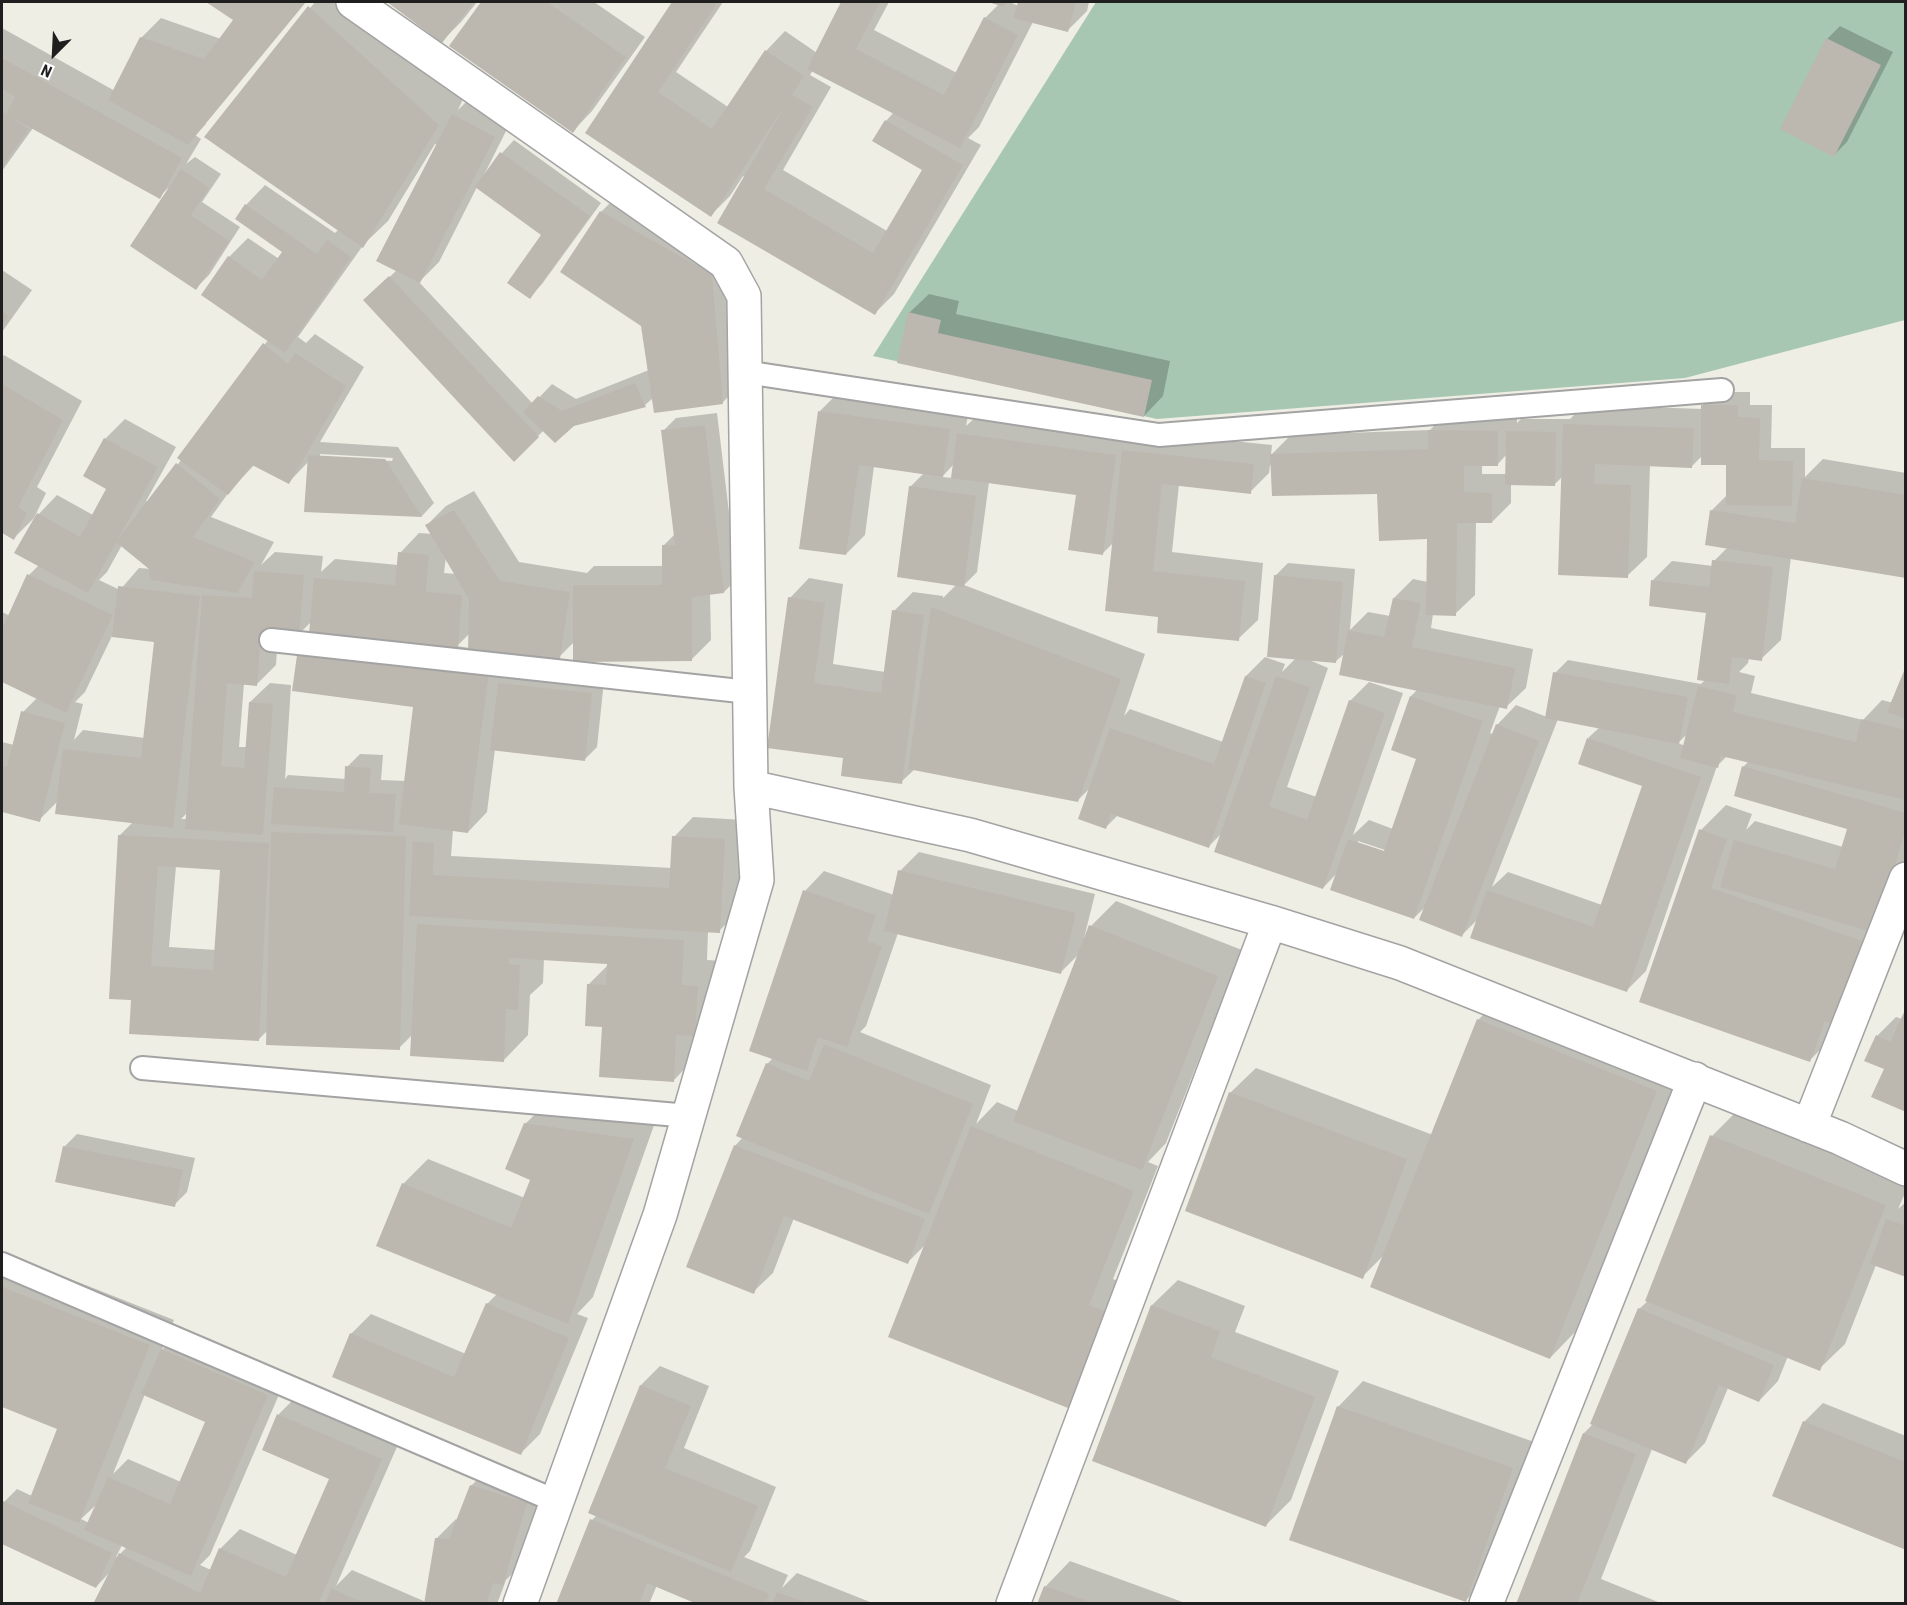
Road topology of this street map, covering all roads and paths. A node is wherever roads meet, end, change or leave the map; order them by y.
1 (353, 2) edge
2 (745, 372) junction
3 (1722, 390) dead end
4 (272, 640) dead end
5 (749, 692) junction
6 (751, 787) junction
7 (1905, 879) edge
8 (1270, 922) junction
9 (142, 1068) dead end
10 (1695, 1079) junction
11 (689, 1116) junction
12 (1809, 1126) junction
13 (1905, 1169) edge
14 (2, 1264) edge
15 (558, 1502) junction
16 (520, 1604) edge
17 (1013, 1604) edge
18 (1486, 1604) edge

1 - 2 street
2 - 3 lane
2 - 5 street
4 - 5 lane
5 - 6 street
6 - 8 street
6 - 11 street
7 - 12 street
8 - 10 street
8 - 17 street
9 - 11 lane
10 - 12 street
10 - 18 street
11 - 15 street
12 - 13 street
14 - 15 lane
15 - 16 street

